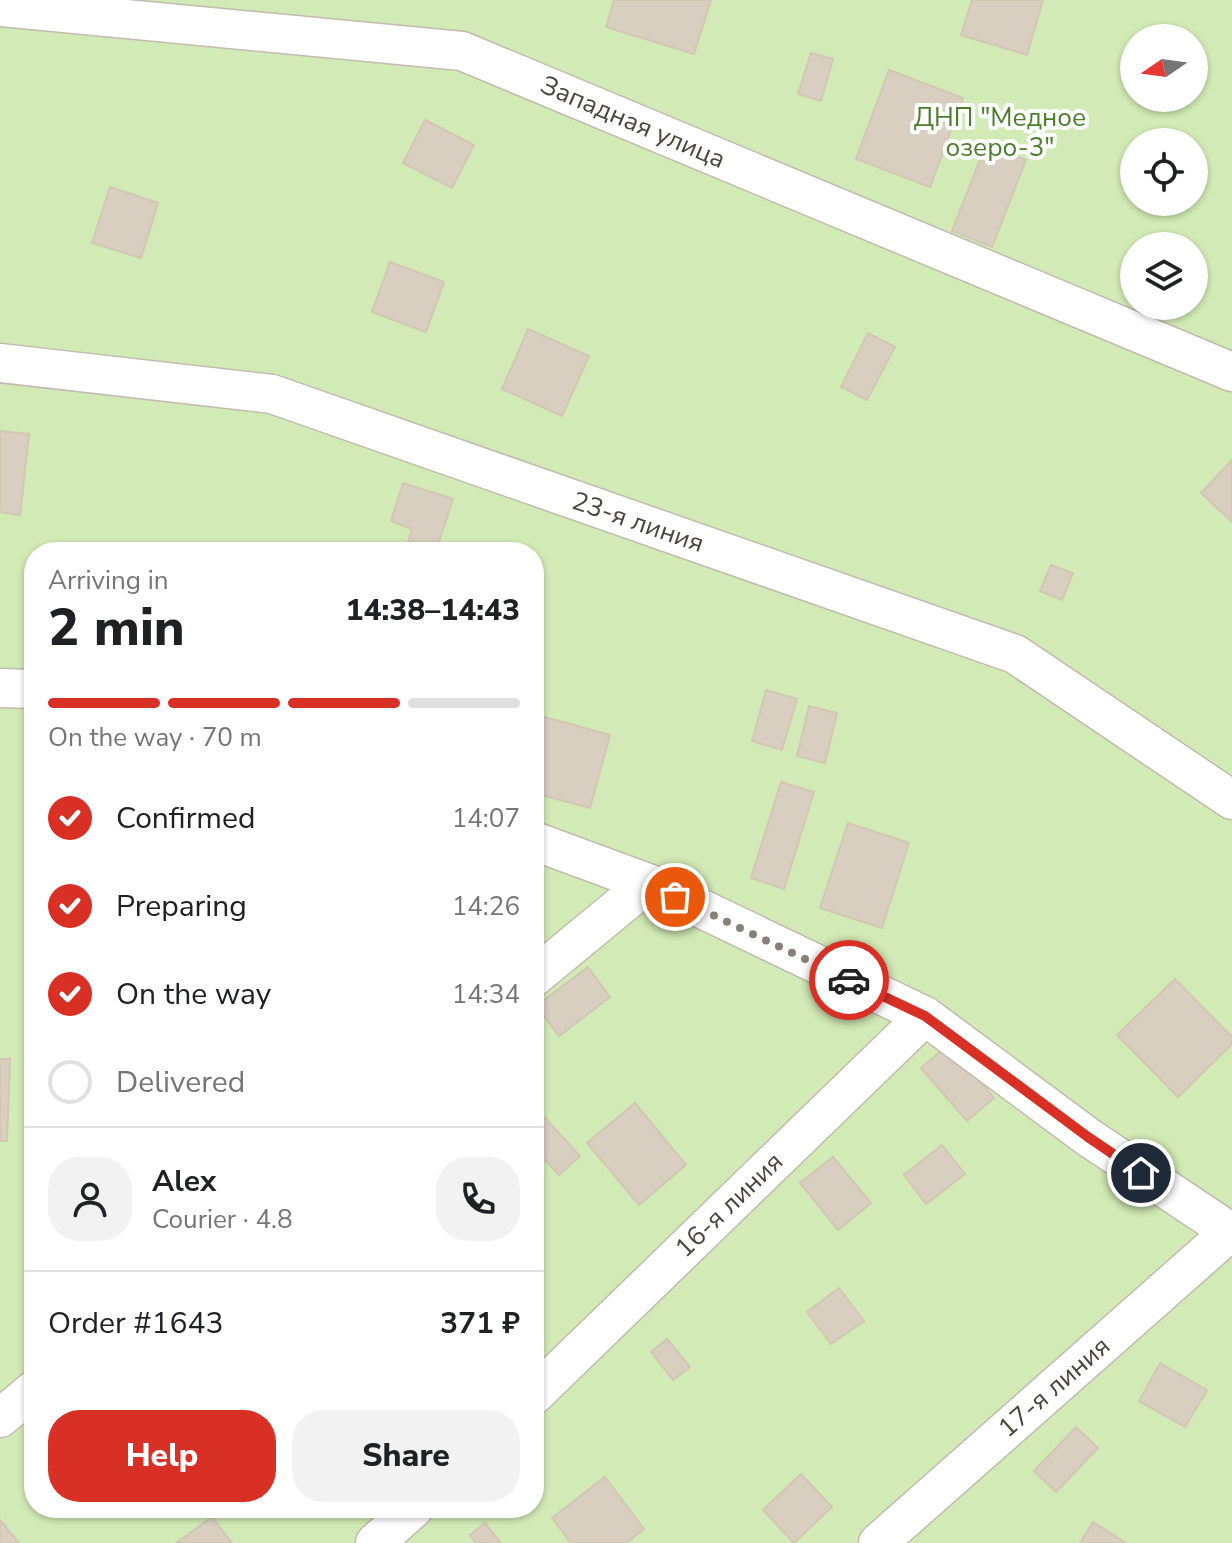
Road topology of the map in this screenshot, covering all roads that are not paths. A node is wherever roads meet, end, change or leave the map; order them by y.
1 (0, 7) edge
2 (0, 363) edge
3 (1232, 372) edge
4 (0, 688) edge
5 (24, 689) edge
6 (1232, 800) edge
7 (544, 845) edge
8 (648, 883) junction
9 (544, 969) edge
10 (925, 1016) junction
11 (1231, 1232) edge
12 (544, 1385) edge
13 (24, 1398) edge
14 (0, 1418) edge
15 (403, 1518) edge
16 (375, 1543) edge
17 (878, 1543) edge

1 - 3 street, Западная улица
2 - 6 street, 23-я линия
4 - 5 street
7 - 8 street
8 - 9 street
8 - 10 street
10 - 11 street
10 - 12 street, 16-я линия
11 - 17 street, 17-я линия
13 - 14 street
15 - 16 street

